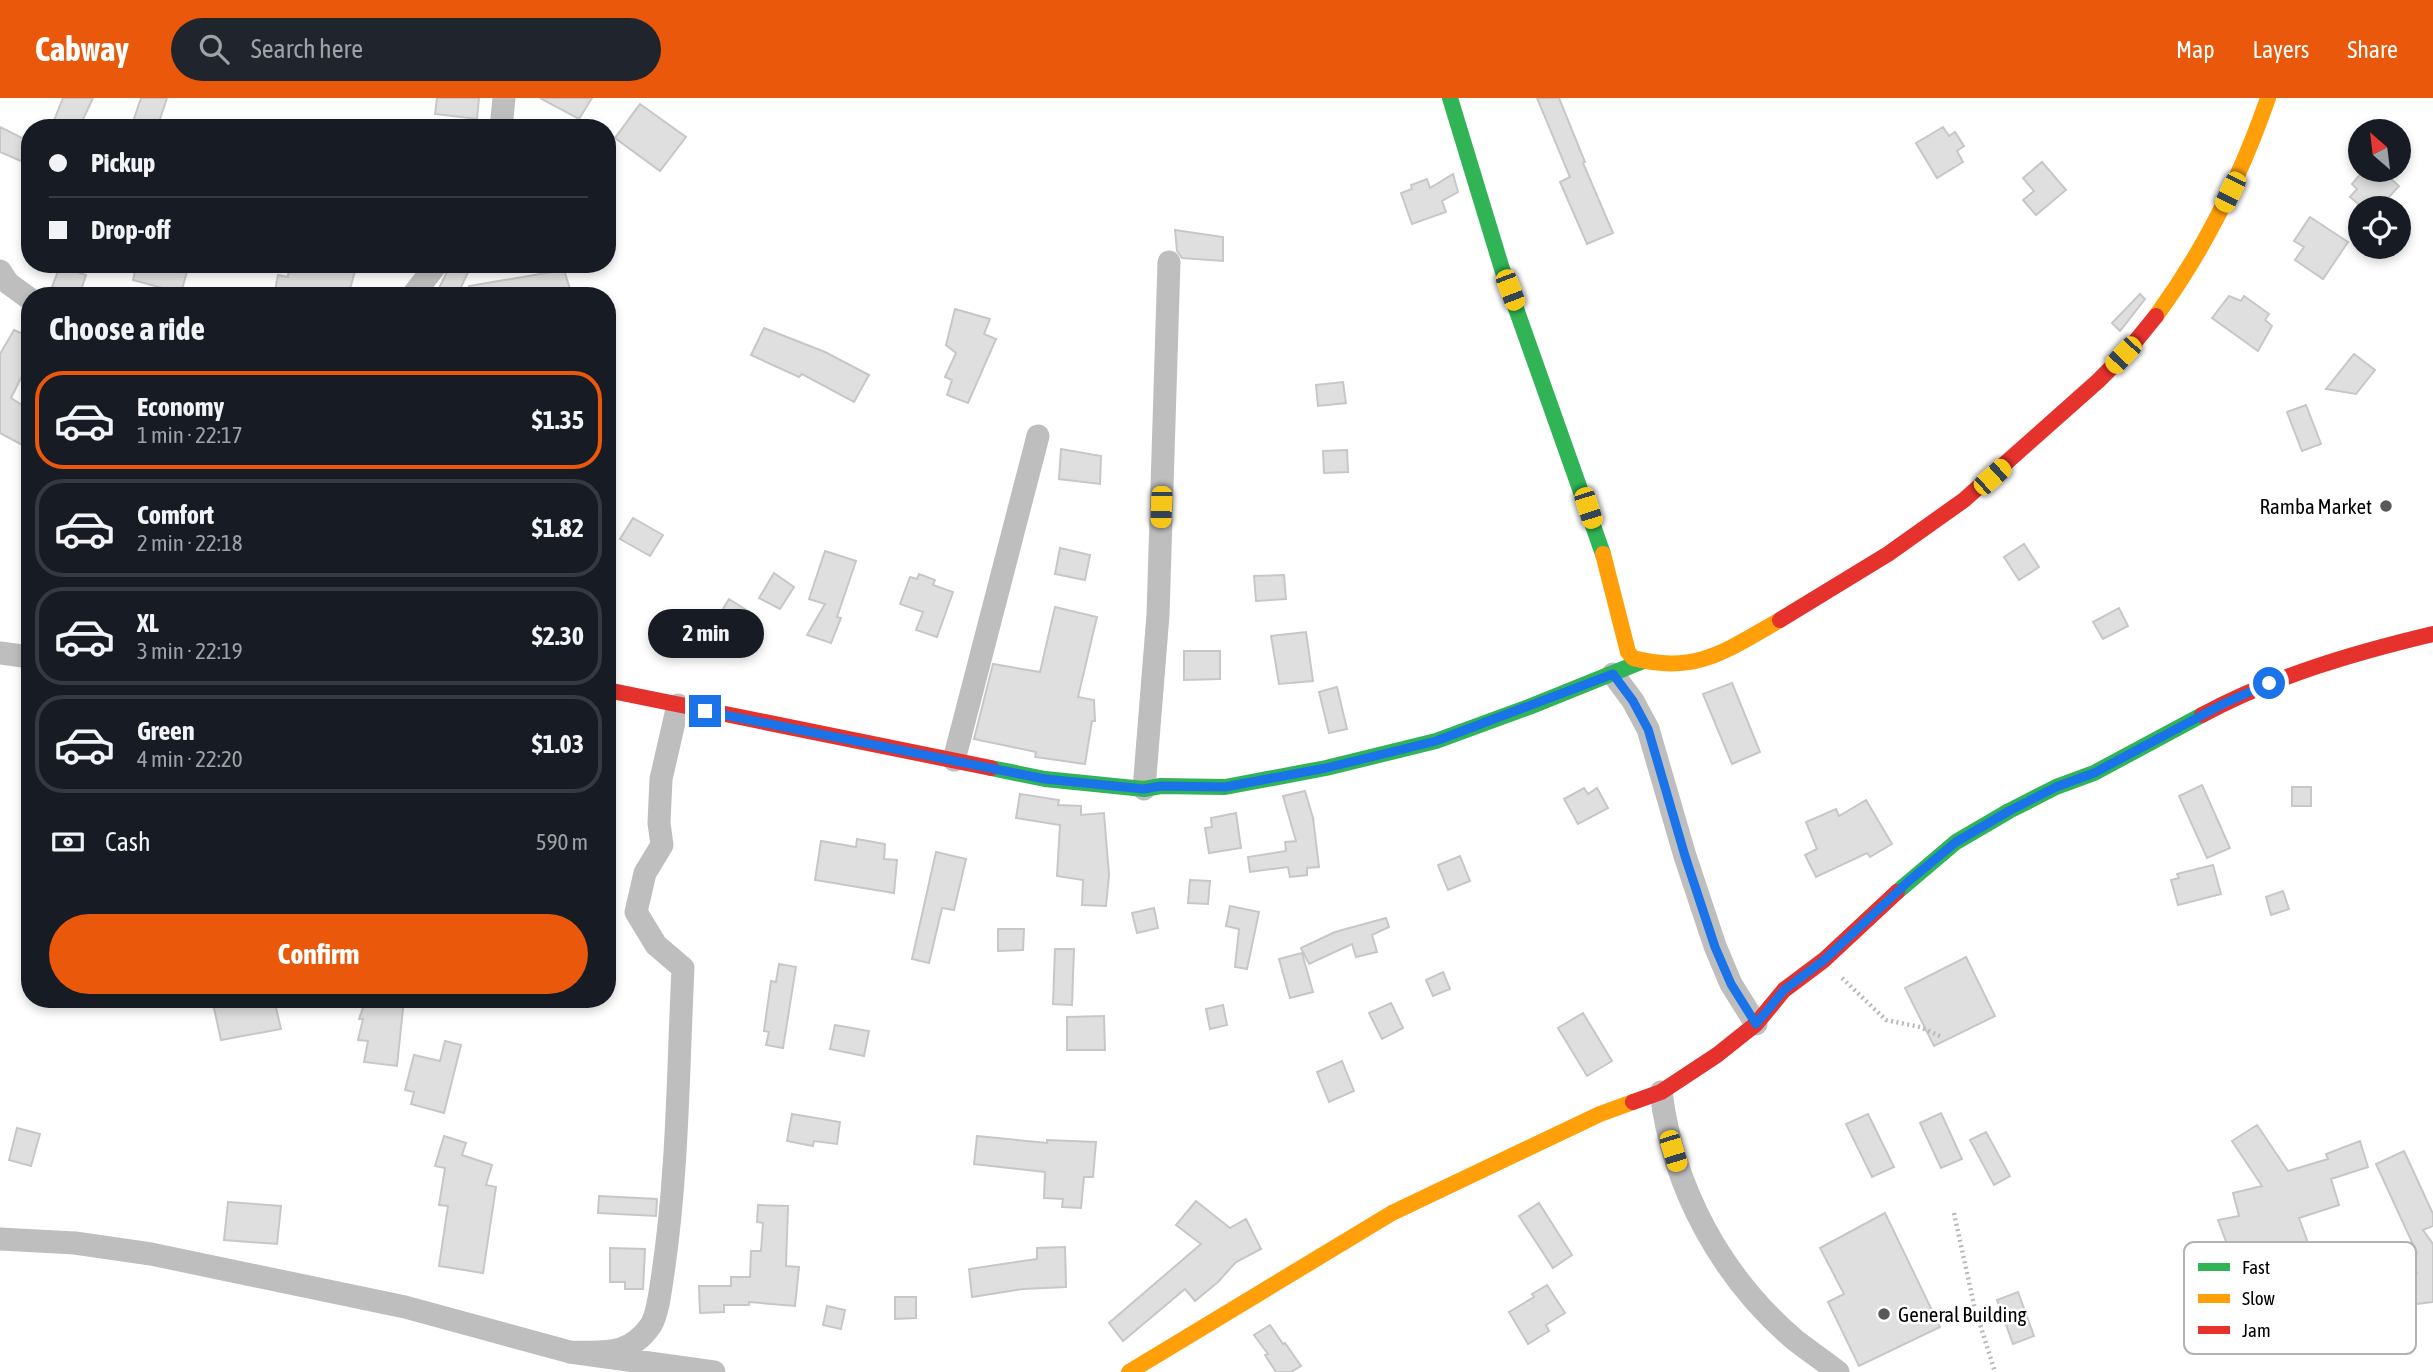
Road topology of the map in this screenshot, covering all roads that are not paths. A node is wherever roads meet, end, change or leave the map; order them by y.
1 (505, 98) edge
2 (1450, 98) edge
3 (2268, 98) edge
4 (502, 119) edge
5 (1169, 262) dead end
6 (0, 271) edge
7 (430, 273) edge
8 (419, 287) edge
9 (21, 292) edge
10 (1038, 436) dead end
11 (2433, 634) edge
12 (0, 653) edge
13 (21, 656) edge
14 (1643, 661) junction
15 (1613, 674) junction
16 (616, 692) edge
17 (678, 705) junction
18 (954, 760) junction
19 (1144, 789) junction
20 (1756, 1024) junction
21 (1661, 1092) junction
22 (0, 1239) edge
23 (570, 1352) junction
24 (714, 1372) edge
25 (1129, 1372) edge
26 (1838, 1372) edge

1 - 4 street
2 - 14 street
3 - 14 street
5 - 19 street
6 - 9 street
7 - 8 street
10 - 18 street
11 - 20 street
12 - 13 street
14 - 15 street
15 - 19 street
15 - 20 street
16 - 17 street
17 - 18 street
17 - 23 street
18 - 19 street
20 - 21 street
21 - 25 street
21 - 26 street
22 - 23 street
23 - 24 street

